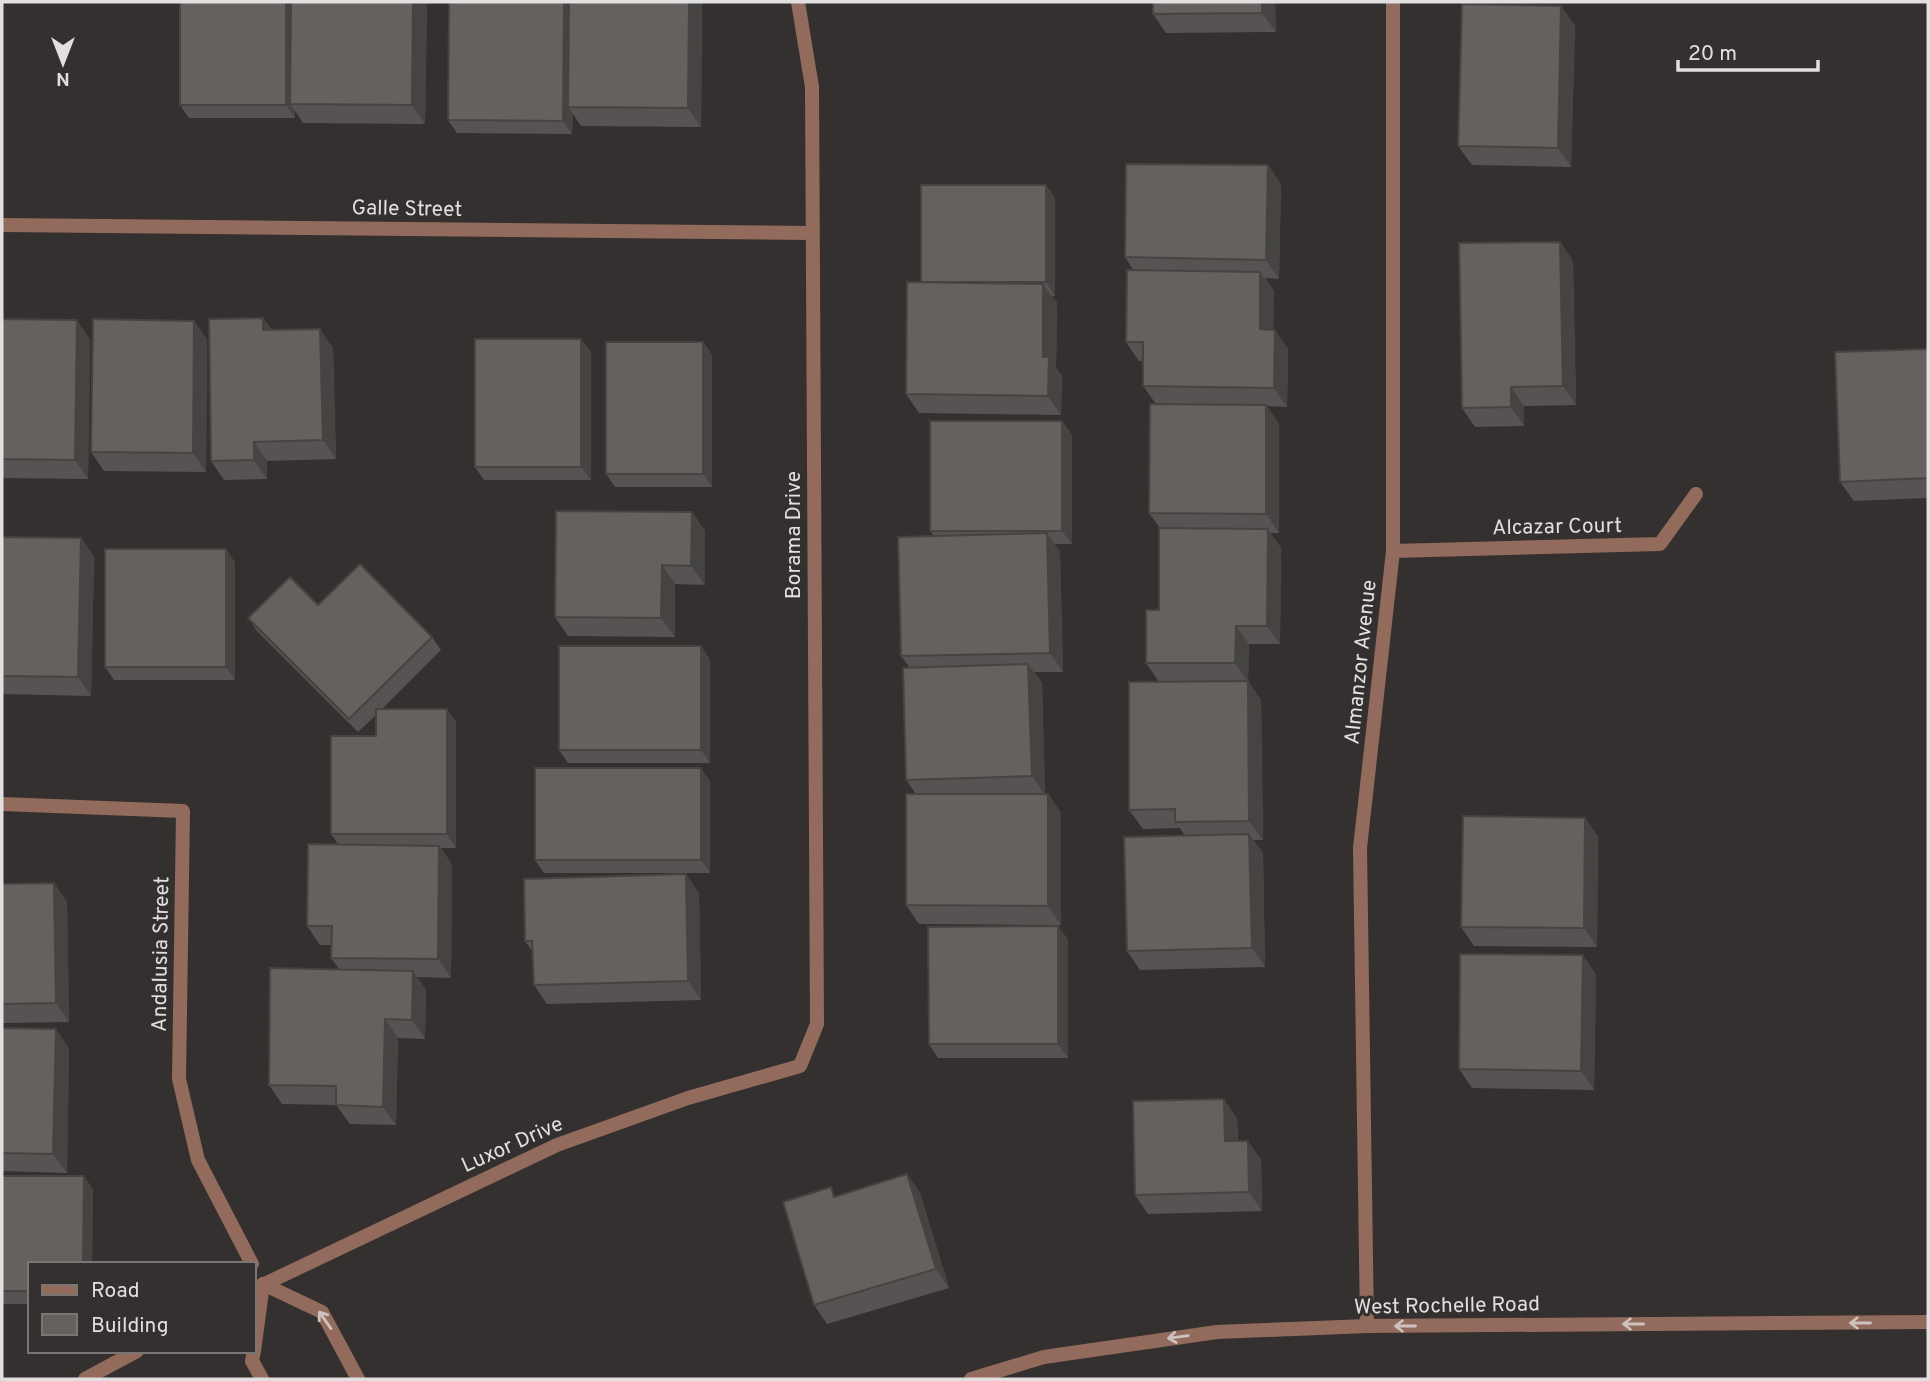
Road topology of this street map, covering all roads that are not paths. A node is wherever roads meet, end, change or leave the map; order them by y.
1 (798, 2) edge
2 (1393, 2) edge
3 (2, 225) edge
4 (811, 233) junction
5 (1696, 494) dead end
6 (1393, 551) junction
7 (2, 804) edge
8 (800, 1066) joint
9 (251, 1262) edge
10 (258, 1287) edge
11 (256, 1319) edge
12 (1928, 1322) edge
13 (1367, 1326) junction
14 (133, 1353) edge
15 (254, 1353) edge
16 (85, 1379) edge
17 (262, 1379) edge
18 (358, 1379) edge
19 (971, 1379) edge

1 - 4 street, Borama Drive
2 - 6 street, Almanzor Avenue
3 - 4 street, Galle Street
4 - 8 street, Borama Drive
5 - 6 street, Alcazar Court
6 - 13 street, Almanzor Avenue
7 - 9 street, Andalusia Street
8 - 10 street, Luxor Drive
10 - 11 street
18 -> 10 street
12 -> 13 street, West Rochelle Road
13 -> 19 street, West Rochelle Road
14 - 16 street
15 - 17 street

